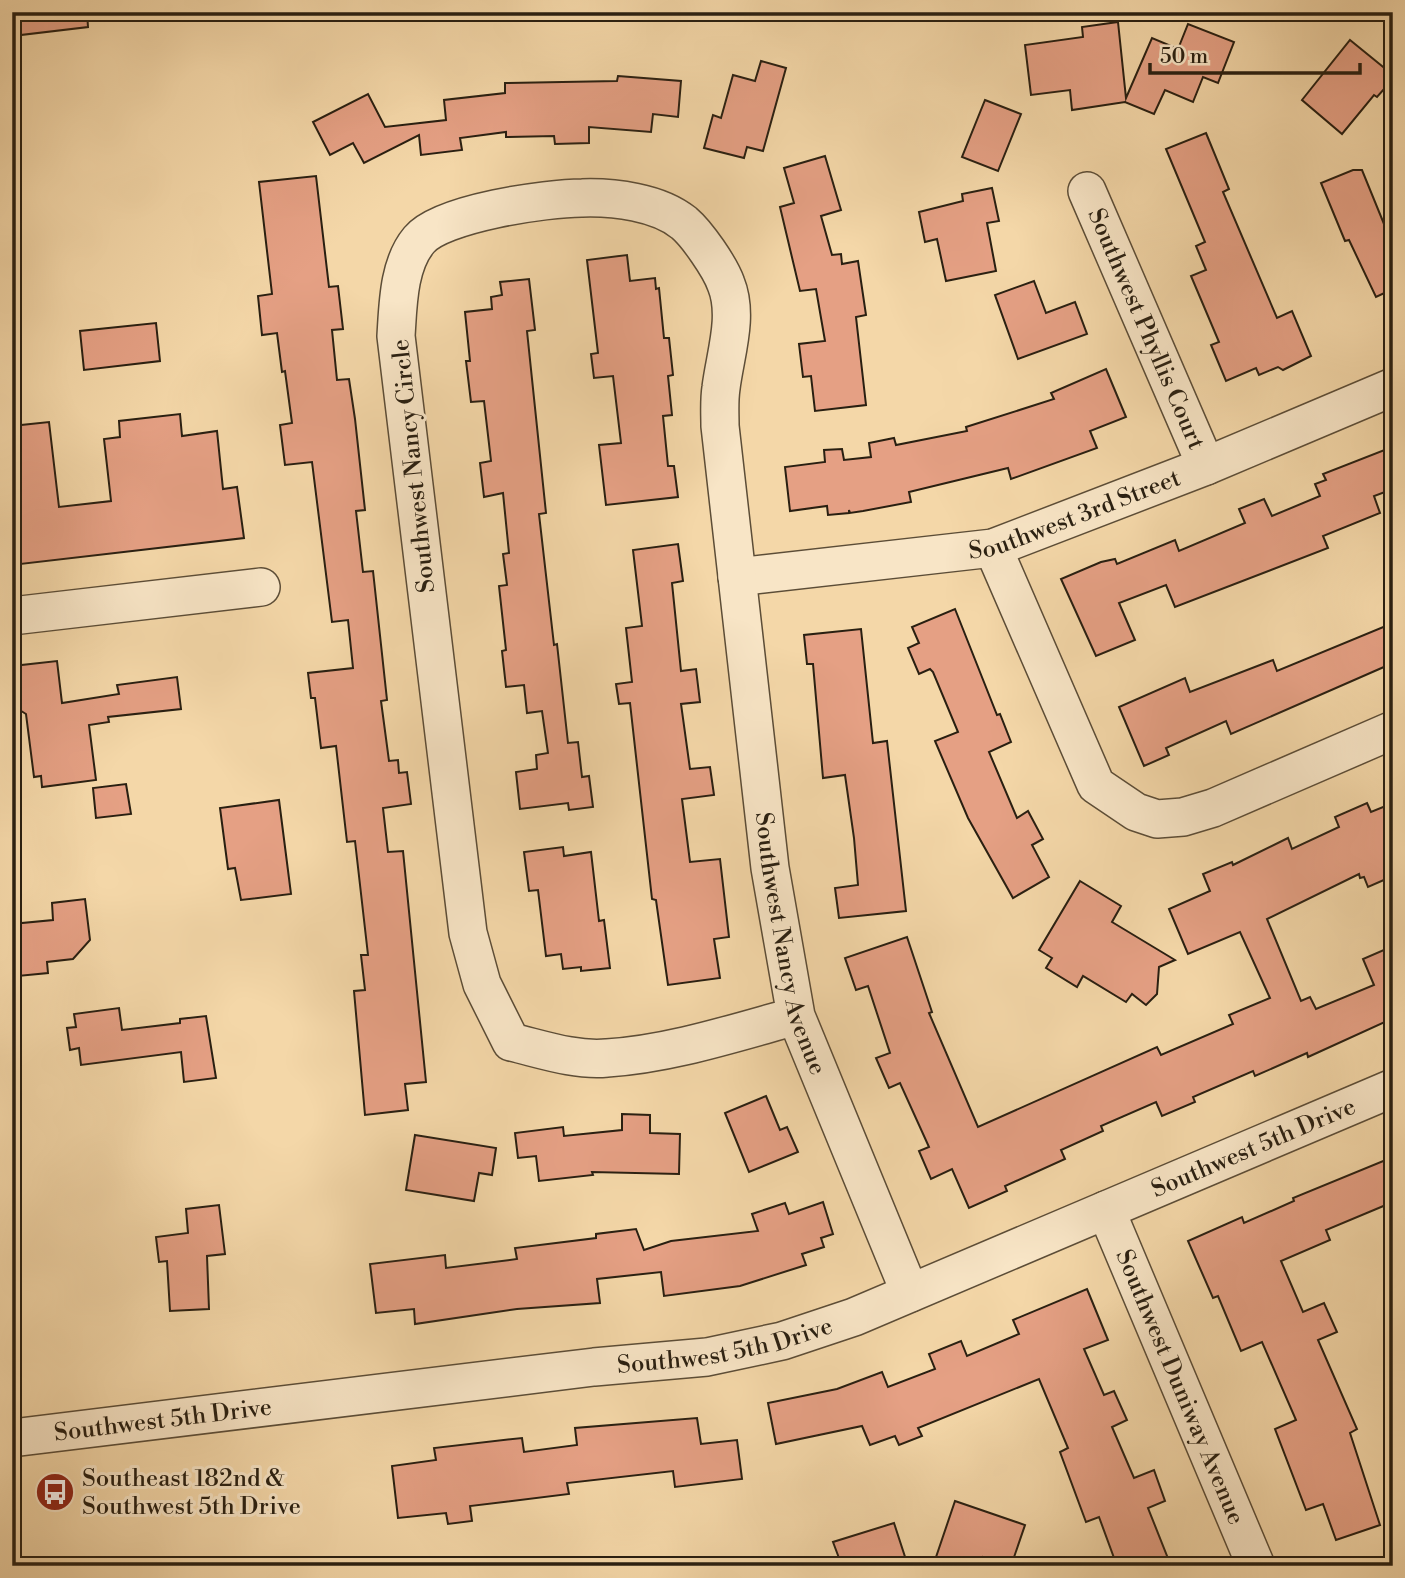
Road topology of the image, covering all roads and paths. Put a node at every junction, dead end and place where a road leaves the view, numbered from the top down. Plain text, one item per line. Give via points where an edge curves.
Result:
1 (1087, 191) dead end
2 (1393, 387) edge
3 (1206, 466) junction
4 (993, 548) junction
5 (737, 576) junction
6 (261, 587) dead end
7 (12, 616) edge
8 (1393, 730) edge
9 (796, 1016) junction
10 (1393, 1088) edge
11 (1107, 1210) junction
12 (909, 1293) junction
13 (12, 1438) edge
14 (1256, 1566) edge

1 - 3 street, Southwest Phyllis Court
2 - 3 street, Southwest 3rd Street
3 - 4 street, Southwest 3rd Street
4 - 5 street, Southwest 3rd Street
4 - 8 street via 1096,785 1136,812 1157,819 1213,808
5 - 9 street, Southwest Nancy Avenue via 770,868
5 - 9 street, Southwest Nancy Circle via 720,415 733,307 719,268 684,223 642,203 581,197 474,213 420,239 400,283 397,336 468,933 482,984 511,1042 605,1059 707,1041
6 - 7 street
9 - 12 street, Southwest Nancy Avenue
10 - 11 street, Southwest 5th Drive
11 - 12 street, Southwest 5th Drive
11 - 14 street, Southwest Duniway Avenue
12 - 13 street, Southwest 5th Drive via 782,1340 708,1357 581,1368

